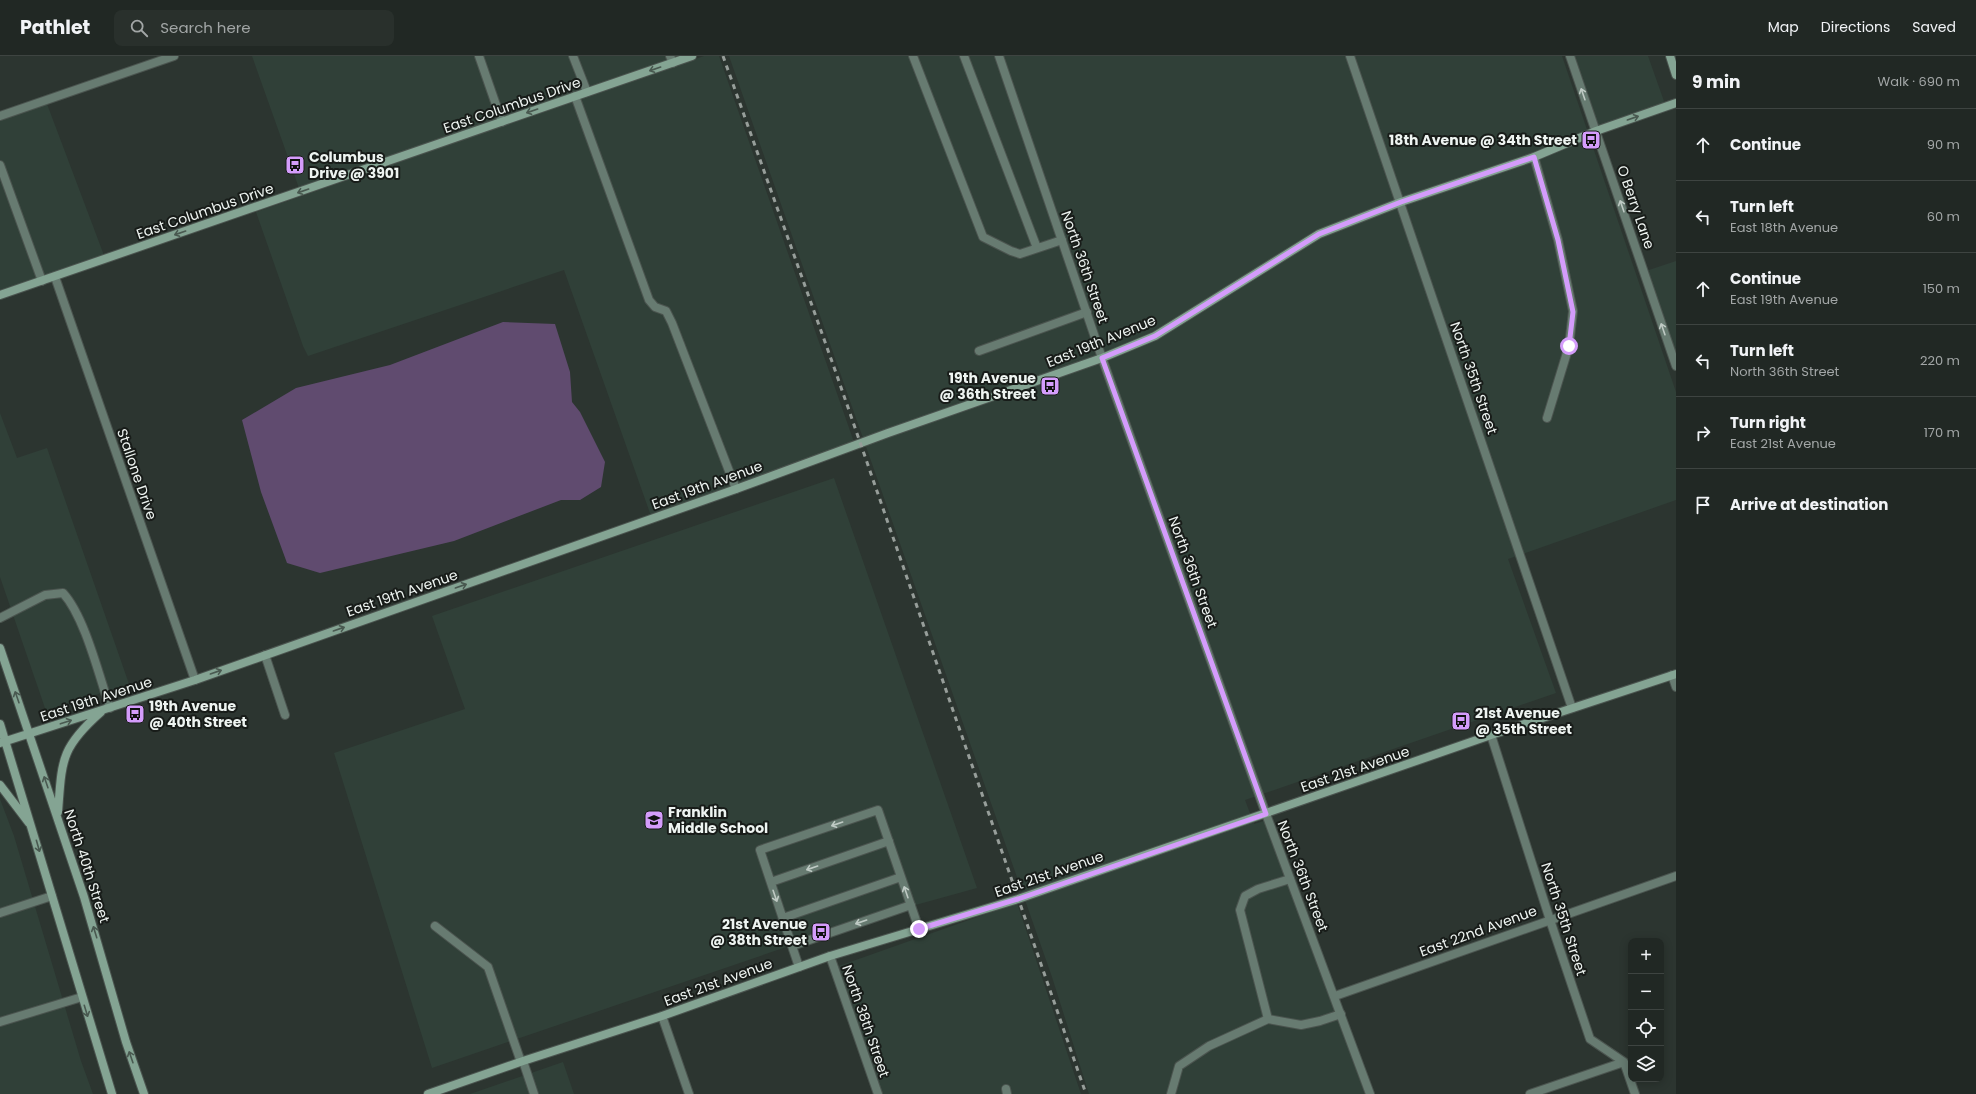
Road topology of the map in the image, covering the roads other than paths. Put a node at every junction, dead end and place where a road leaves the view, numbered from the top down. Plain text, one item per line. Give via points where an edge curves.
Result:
1 (174, 56) edge
2 (479, 56) edge
3 (573, 56) edge
4 (692, 56) edge
5 (913, 56) edge
6 (964, 56) edge
7 (999, 56) edge
8 (1350, 56) edge
9 (1570, 56) edge
10 (1670, 56) edge
11 (671, 59) edge
12 (1676, 75) edge
13 (587, 92) junction
14 (575, 96) junction
15 (1676, 103) edge
16 (0, 116) edge
17 (502, 122) junction
18 (1596, 131) junction
19 (1534, 157) junction
20 (0, 165) edge
21 (1401, 202) junction
22 (1062, 240) junction
23 (1037, 248) junction
24 (54, 277) junction
25 (42, 281) junction
26 (0, 295) edge
27 (1086, 312) junction
28 (980, 350) dead end
29 (1102, 358) junction
30 (1676, 366) edge
31 (1547, 418) dead end
32 (736, 489) junction
33 (0, 618) edge
34 (0, 648) edge
35 (266, 655) junction
36 (1674, 675) edge
37 (195, 680) junction
38 (1676, 686) edge
39 (1572, 708) junction
40 (107, 709) junction
41 (285, 715) dead end
42 (0, 724) edge
43 (29, 734) junction
44 (1491, 735) junction
45 (3, 742) edge
46 (0, 785) edge
47 (1266, 814) junction
48 (58, 817) junction
49 (32, 827) junction
50 (889, 841) junction
51 (1676, 876) edge
52 (901, 877) junction
53 (1290, 878) junction
54 (771, 882) junction
55 (52, 896) junction
56 (911, 906) junction
57 (0, 913) edge
58 (783, 918) junction
59 (1550, 920) junction
60 (435, 926) dead end
61 (919, 929) junction
62 (792, 946) junction
63 (830, 956) junction
64 (799, 967) junction
65 (1335, 996) junction
66 (82, 997) junction
67 (1341, 1014) junction
68 (662, 1016) junction
69 (1268, 1019) junction
70 (0, 1022) edge
71 (522, 1061) junction
72 (1624, 1062) junction
73 (112, 1094) edge
74 (144, 1094) edge
75 (428, 1094) edge
76 (534, 1094) edge
77 (690, 1094) edge
78 (878, 1094) edge
79 (1171, 1094) edge
80 (1370, 1094) edge
81 (1530, 1094) edge
82 (1636, 1094) edge

1 - 16 street
2 - 17 street
3 - 13 street
4 - 11 main road, East Columbus Drive
5 - 23 street via 983,237 1010,252 1020,254
6 - 23 street
7 - 22 street, North 36th Street
8 - 21 street, North 35th Street
18 -> 9 street, O Berry Lane
10 - 12 main road
11 -> 13 main road, East Columbus Drive
13 - 14 main road, East Columbus Drive
14 -> 17 main road, East Columbus Drive
14 - 32 street via 649,300 655,307 666,311 672,323
18 -> 15 main road, East 19th Avenue
17 -> 24 main road, East Columbus Drive
18 - 19 main road, East 19th Avenue
30 -> 18 street, O Berry Lane
19 - 21 main road, East 19th Avenue
19 - 31 street via 1558,240 1573,312 1569,346
20 - 25 street
21 - 29 main road, East 19th Avenue via 1319,234 1155,336
21 - 39 street, North 35th Street
22 - 23 street
22 - 27 street, North 36th Street
24 - 25 main road, East Columbus Drive
24 - 37 street, Stallone Drive
25 - 26 main road, East Columbus Drive
27 - 28 street
27 - 29 street, North 36th Street
29 - 32 main road, East 19th Avenue
29 - 47 street, North 36th Street
35 -> 32 main road, East 19th Avenue
33 - 40 street via 45,595 63,593 70,601 90,646
43 -> 34 main road, North 40th Street
37 -> 35 main road, East 19th Avenue
35 - 41 street
36 - 38 street
36 - 39 main road, East 21st Avenue
37 - 40 main road, East 19th Avenue
39 - 44 main road, East 21st Avenue
43 -> 40 main road, East 19th Avenue
40 - 48 main road via 84,728 64,757
42 - 45 main road
43 - 45 main road, East 19th Avenue
48 -> 43 main road, North 40th Street
44 - 47 main road, East 21st Avenue
44 - 59 street, North 35th Street
45 - 49 main road
46 - 49 main road
47 - 53 street, North 36th Street
47 - 61 main road, East 21st Avenue via 1018,899
74 -> 48 main road, North 40th Street
49 -> 55 main road
50 - 52 street
50 -> 54 street
50 -> 54 street via 878,810 760,850
51 - 59 street, East 22nd Avenue
56 -> 52 street
52 - 58 street
53 - 65 street, North 36th Street
53 - 69 street via 1245,896 1240,910
54 -> 58 street
55 - 57 street
55 - 66 main road
56 - 61 street
56 -> 62 street
58 - 62 street
59 - 65 street, East 22nd Avenue
59 - 72 street, North 35th Street via 1590,1039
60 - 71 street via 488,967
61 - 63 main road, East 21st Avenue
62 - 64 street
63 - 64 main road, East 21st Avenue
63 - 78 street, North 38th Street
64 - 68 main road, East 21st Avenue
65 - 67 street, North 36th Street
66 - 70 street
66 -> 73 main road
67 - 69 street via 1301,1025
67 - 80 street, North 36th Street
68 - 71 main road, East 21st Avenue
68 - 77 street
69 - 79 street via 1209,1046 1180,1066
71 - 75 main road, East 21st Avenue
71 - 76 street
72 - 81 street
72 - 82 street

